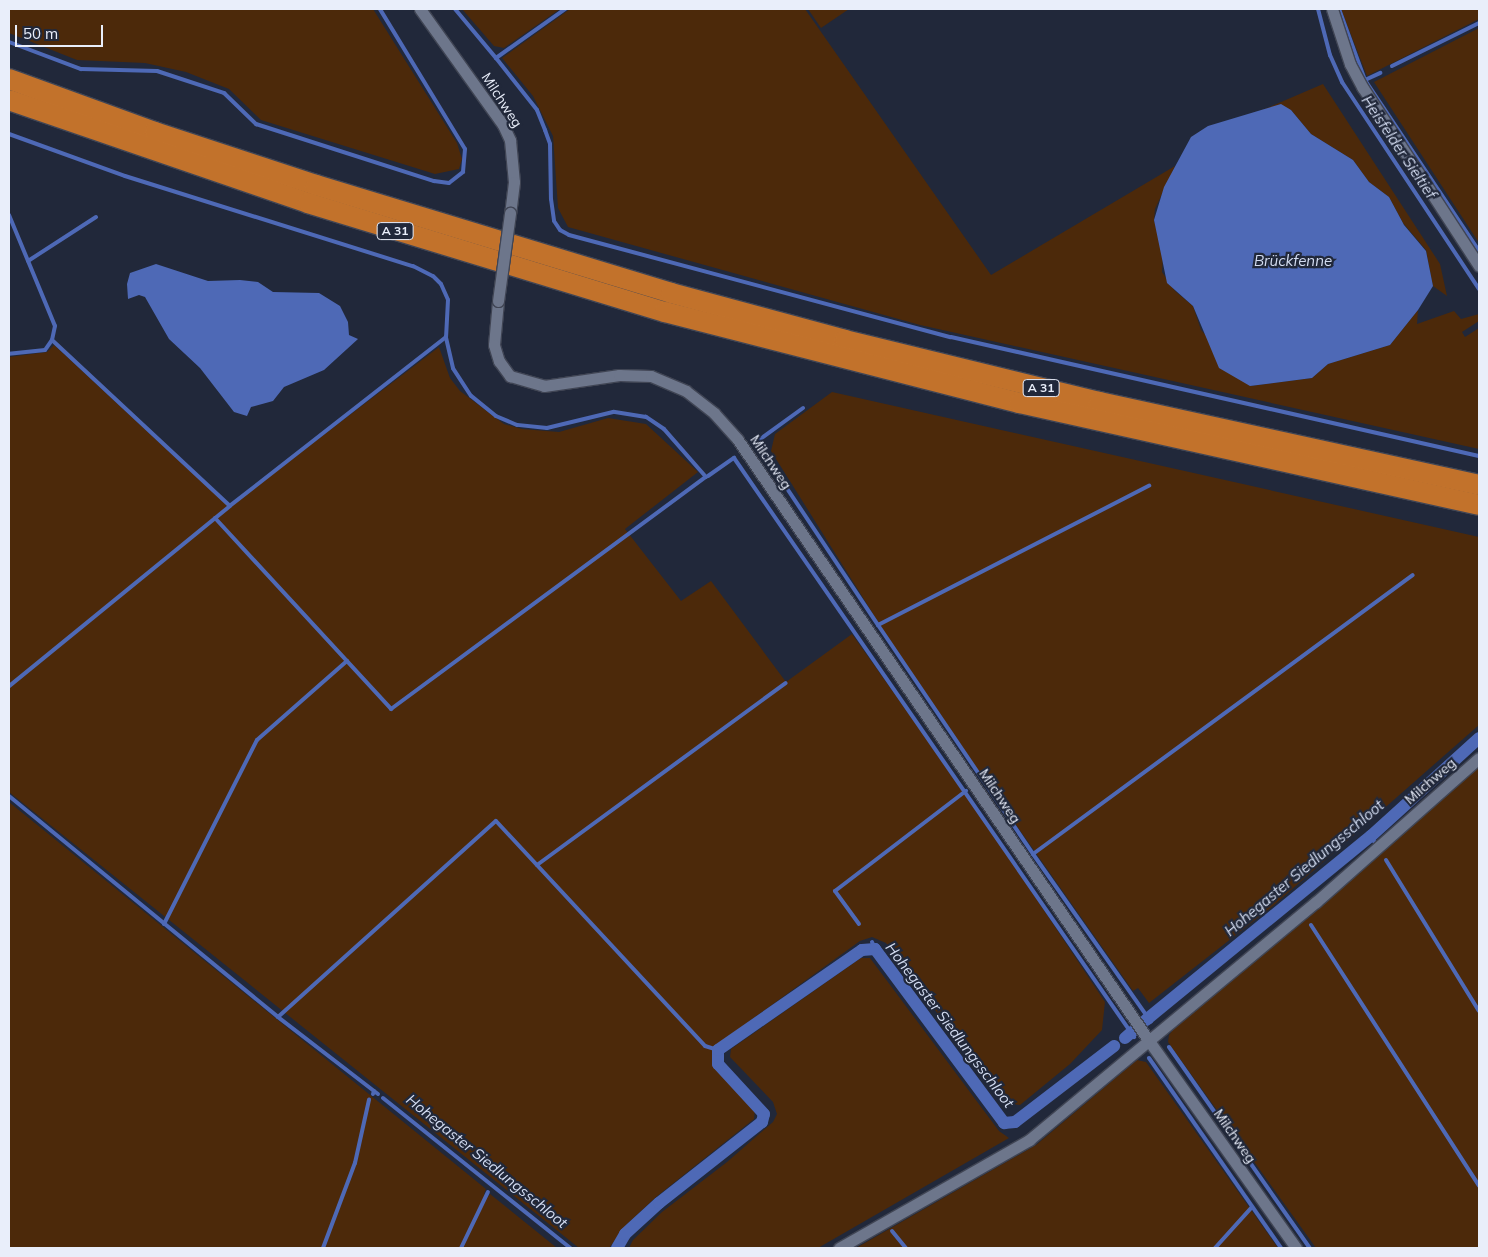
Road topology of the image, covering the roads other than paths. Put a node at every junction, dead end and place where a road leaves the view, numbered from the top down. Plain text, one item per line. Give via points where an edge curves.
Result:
1 (420, 9) edge
2 (1332, 9) edge
3 (9, 79) edge
4 (9, 100) edge
5 (1479, 266) edge
6 (1479, 485) edge
7 (1479, 505) edge
8 (1479, 758) edge
9 (1149, 1040) junction
10 (839, 1248) edge
11 (1296, 1248) edge

1 - 9 street, Milchweg, bridge via 503,125 510,140 514,182 494,345 499,361 510,376 544,386 619,374 651,376 686,391 714,413 738,440
2 - 5 street via 1350,64
3 - 6 highway, A 31 via 316,185 671,293 845,340 1098,402
4 - 7 highway, A 31 via 308,203 473,256 674,314 1019,404
8 - 9 street, Milchweg via 1316,902
9 - 10 street via 1028,1140
9 - 11 street, Milchweg

